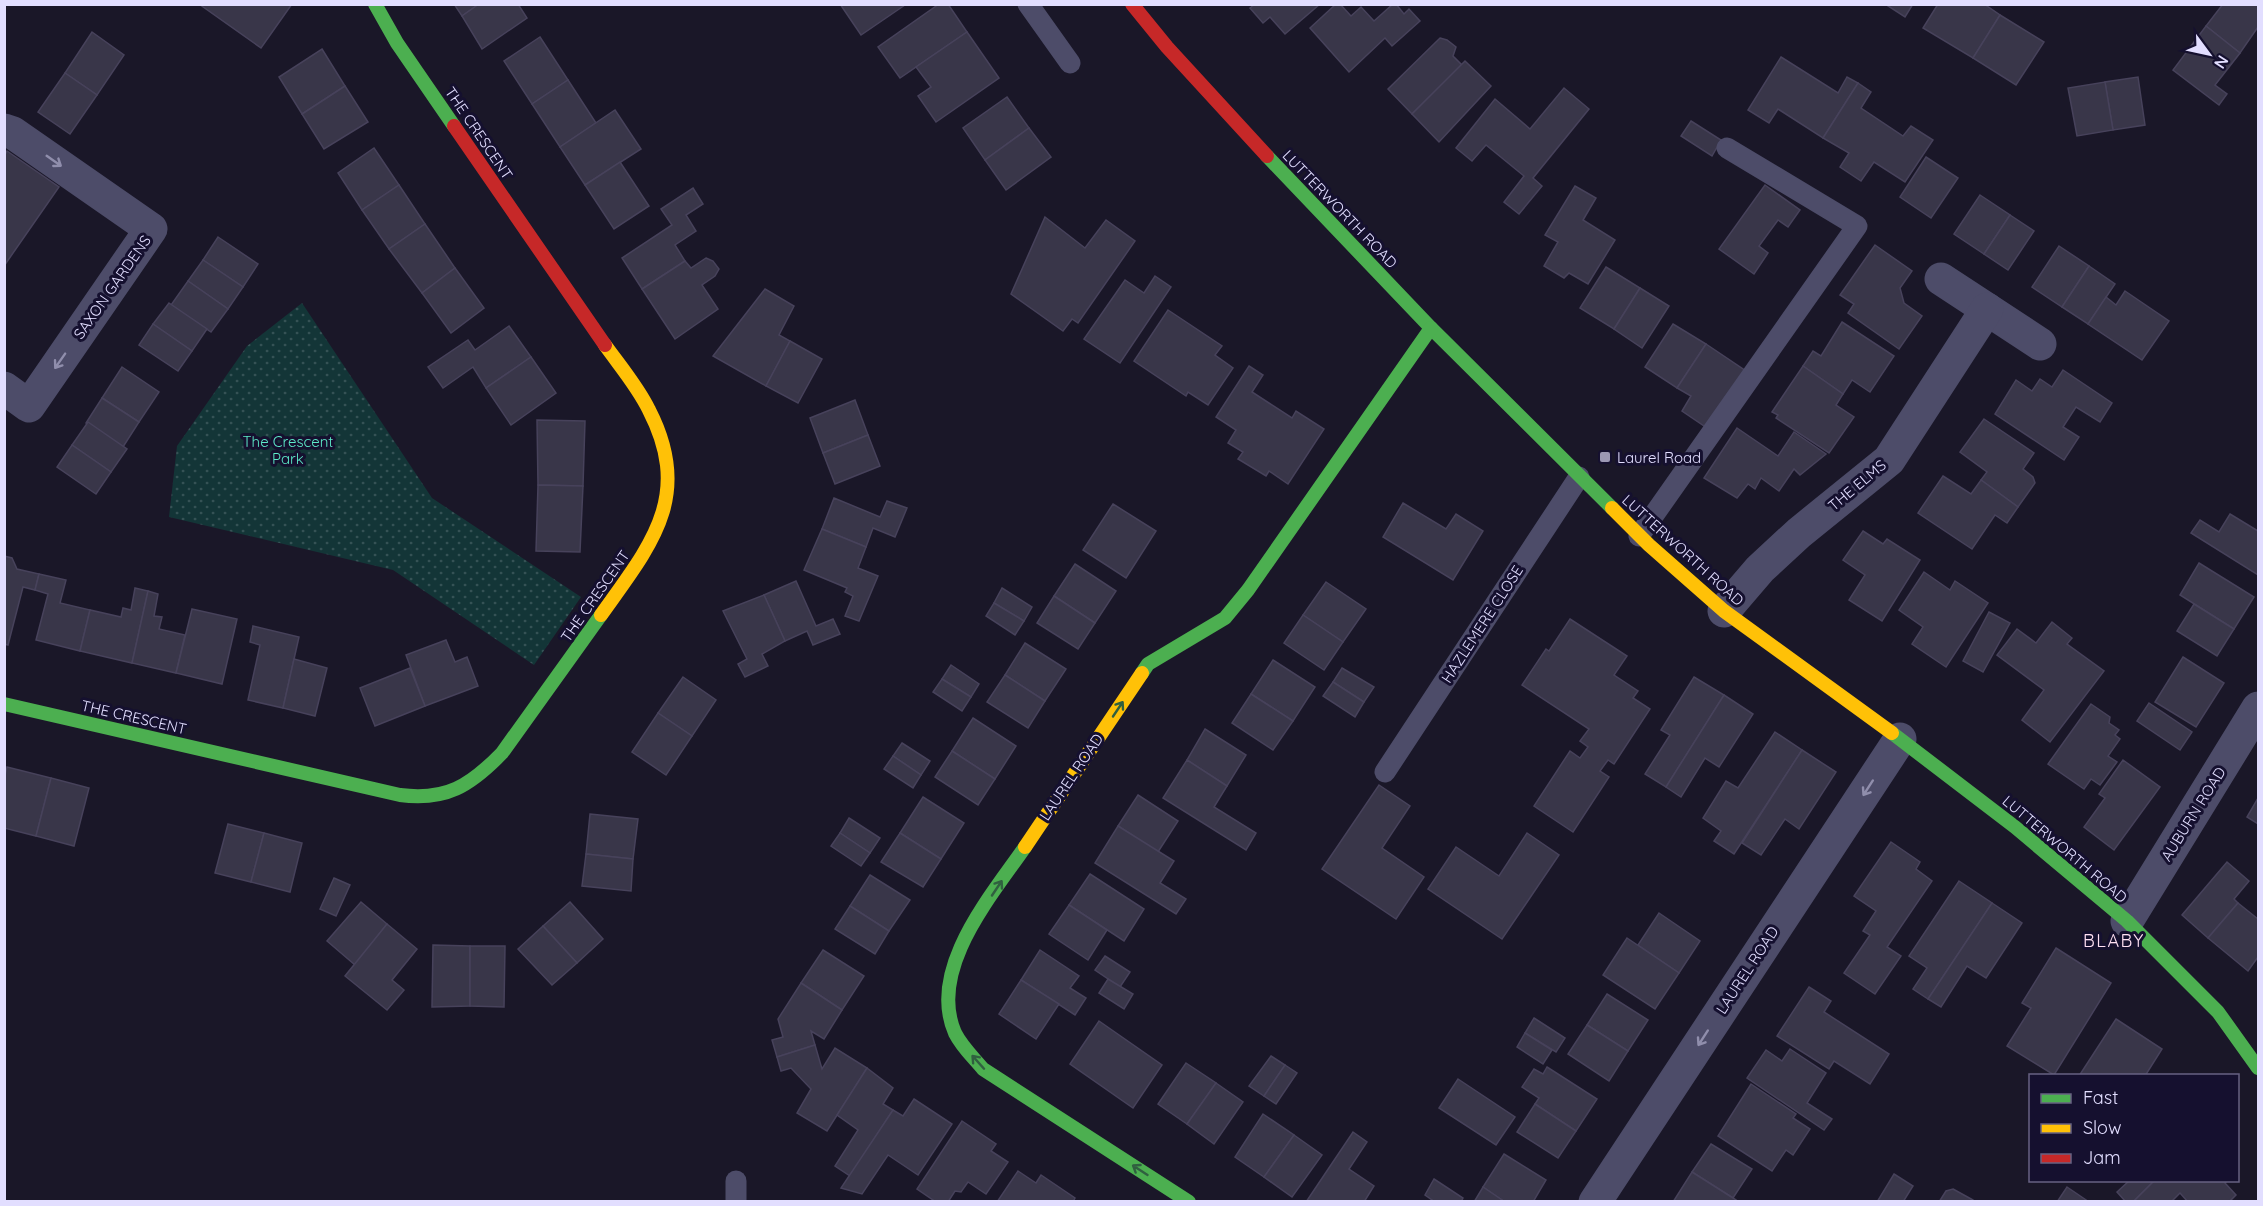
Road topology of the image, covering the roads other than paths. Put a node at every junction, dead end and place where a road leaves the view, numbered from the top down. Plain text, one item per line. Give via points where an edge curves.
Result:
1 (375, 4) edge
2 (1028, 4) edge
3 (1132, 4) edge
4 (1070, 63) dead end
5 (4, 129) edge
6 (1727, 148) dead end
7 (1941, 279) dead end
8 (1987, 309) junction
9 (1431, 328) junction
10 (2040, 345) dead end
11 (4, 388) edge
12 (1579, 477) junction
13 (1639, 536) junction
14 (1724, 611) junction
15 (4, 704) edge
16 (2259, 708) edge
17 (1900, 739) junction
18 (1385, 772) dead end
19 (2127, 921) junction
20 (2259, 1068) edge
21 (1189, 1202) edge
22 (1595, 1202) edge

1 - 15 street, THE CRESCENT via 397,43 649,409 664,443 671,477 664,513 648,549 510,744 486,770 457,790 428,797 400,795
2 - 4 lane
3 - 9 street, LUTTERWORTH ROAD via 1271,160
5 -> 11 street, SAXON GARDENS via 151,229 28,406
6 - 13 lane via 1857,226
7 - 8 street
8 - 10 street
8 - 14 street, THE ELMS via 1889,460 1799,533 1760,569
9 - 12 street, LUTTERWORTH ROAD
21 -> 9 street, LAUREL ROAD via 983,1069 961,1043 952,1022 953,964 965,935 1148,664 1225,618
12 - 13 street, LUTTERWORTH ROAD
12 - 18 lane, HAZLEMERE CLOSE
13 - 14 street, LUTTERWORTH ROAD
14 - 17 street, LUTTERWORTH ROAD
16 - 19 street, AUBURN ROAD
17 - 19 street, LUTTERWORTH ROAD via 2015,827
17 -> 22 street, LAUREL ROAD
19 - 20 street, LUTTERWORTH ROAD via 2218,1012

